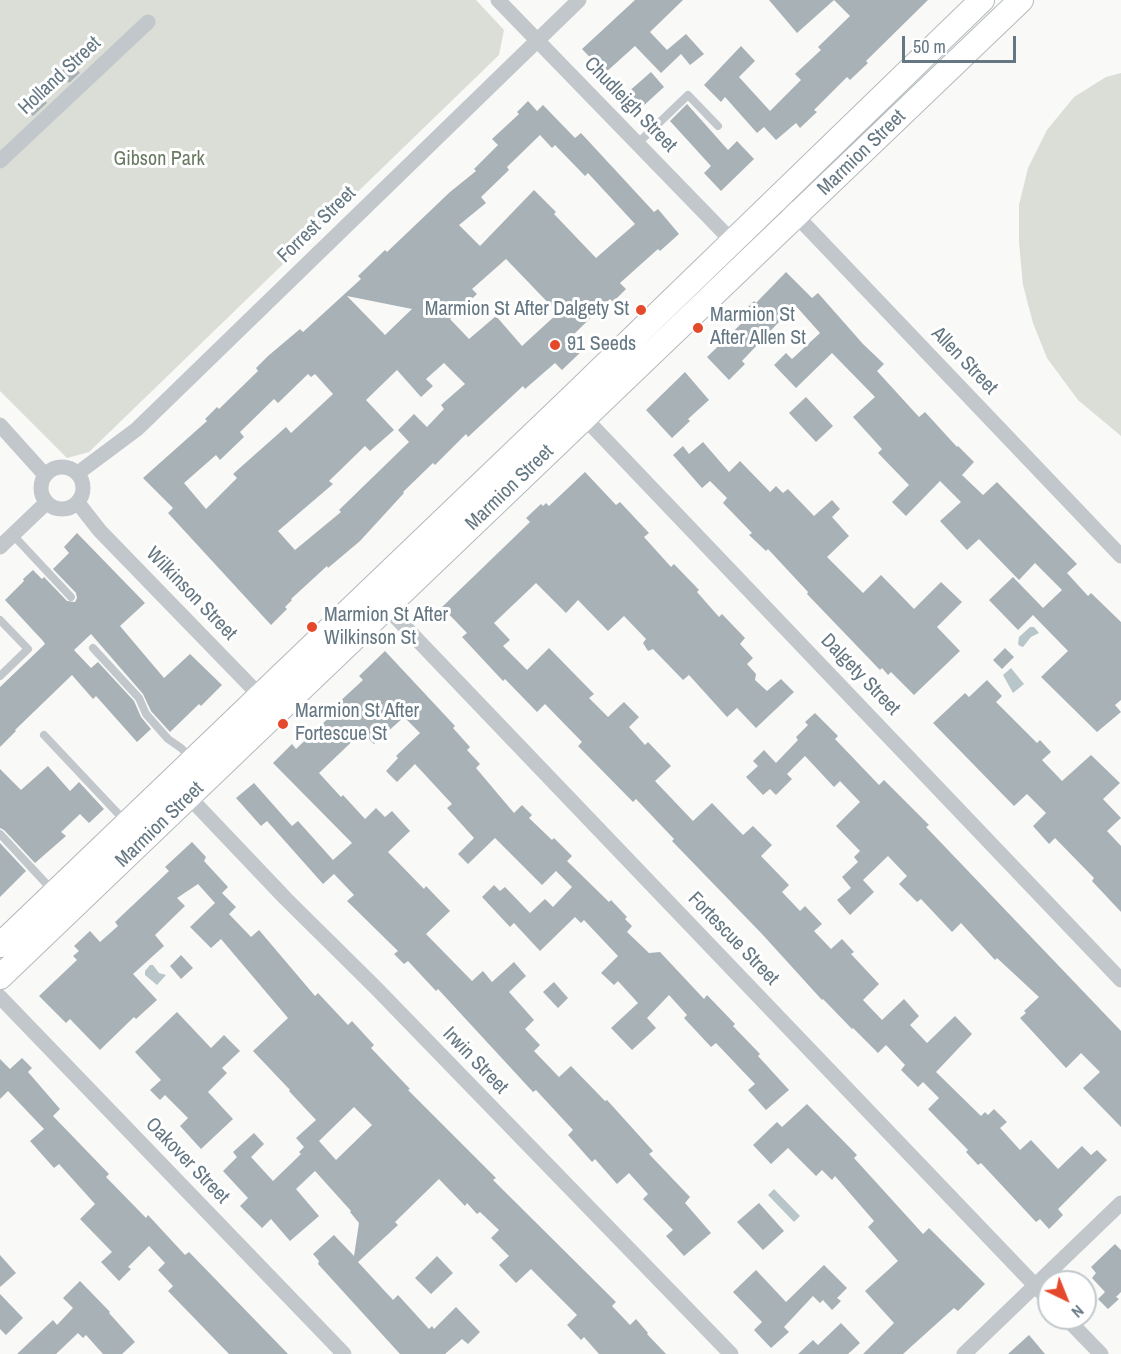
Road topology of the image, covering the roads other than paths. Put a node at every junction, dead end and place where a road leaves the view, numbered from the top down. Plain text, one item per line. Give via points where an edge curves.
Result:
1 (498, 0) edge
2 (579, 0) edge
3 (982, 0) edge
4 (1021, 0) edge
5 (148, 22) dead end
6 (537, 40) junction
7 (718, 126) dead end
8 (638, 143) junction
9 (0, 160) edge
10 (777, 196) junction
11 (796, 216) junction
12 (732, 241) junction
13 (576, 409) junction
14 (0, 425) edge
15 (78, 473) junction
16 (45, 475) junction
17 (46, 503) junction
18 (78, 503) junction
19 (13, 535) junction
20 (0, 548) edge
21 (1121, 556) edge
22 (71, 597) dead end
23 (386, 608) junction
24 (0, 620) edge
25 (93, 648) dead end
26 (0, 676) edge
27 (268, 704) junction
28 (44, 735) dead end
29 (194, 760) junction
30 (189, 797) junction
31 (128, 824) junction
32 (0, 834) edge
33 (55, 893) junction
34 (0, 945) edge
35 (0, 977) edge
36 (1121, 980) edge
37 (0, 997) edge
38 (1121, 1203) edge
39 (1035, 1285) junction
40 (1078, 1330) edge
41 (344, 1354) edge
42 (731, 1354) edge
43 (964, 1354) edge
44 (1101, 1354) edge

1 - 6 street, Chudleigh Street
2 - 6 street, Forrest Street
3 - 10 main road, Marmion Street
4 - 11 main road, Marmion Street
5 - 9 street, Holland Street
6 - 8 street, Chudleigh Street
6 - 15 street, Forrest Street via 137,429
7 - 8 lane via 688,95
8 - 12 street, Chudleigh Street
10 - 11 street, Allen Street
10 - 12 main road, Marmion Street
11 - 13 main road, Marmion Street
11 - 21 street, Allen Street
12 - 13 main road, Marmion Street
13 - 23 main road, Marmion Street
13 - 27 main road, Marmion Street
13 - 36 street, Dalgety Street
14 - 16 street
15 - 16 street via 60,467
15 - 18 street via 84,491
16 - 17 street via 41,489
17 - 18 street via 66,509
17 - 19 street
18 - 27 street, Wilkinson Street via 100,531
19 - 20 street
19 - 22 lane
23 - 27 main road, Marmion Street
23 - 39 street, Fortescue Street
24 - 26 lane via 28,649
25 - 29 lane via 139,698 146,714 168,739
27 - 29 main road, Marmion Street
27 - 30 main road, Marmion Street
28 - 31 lane
29 - 31 main road, Marmion Street
30 - 35 main road, Marmion Street
30 - 42 street, Irwin Street
31 - 33 main road, Marmion Street
32 - 33 lane
33 - 34 main road, Marmion Street
37 - 41 street, Oakover Street
38 - 39 street
39 - 43 street
40 - 44 street

